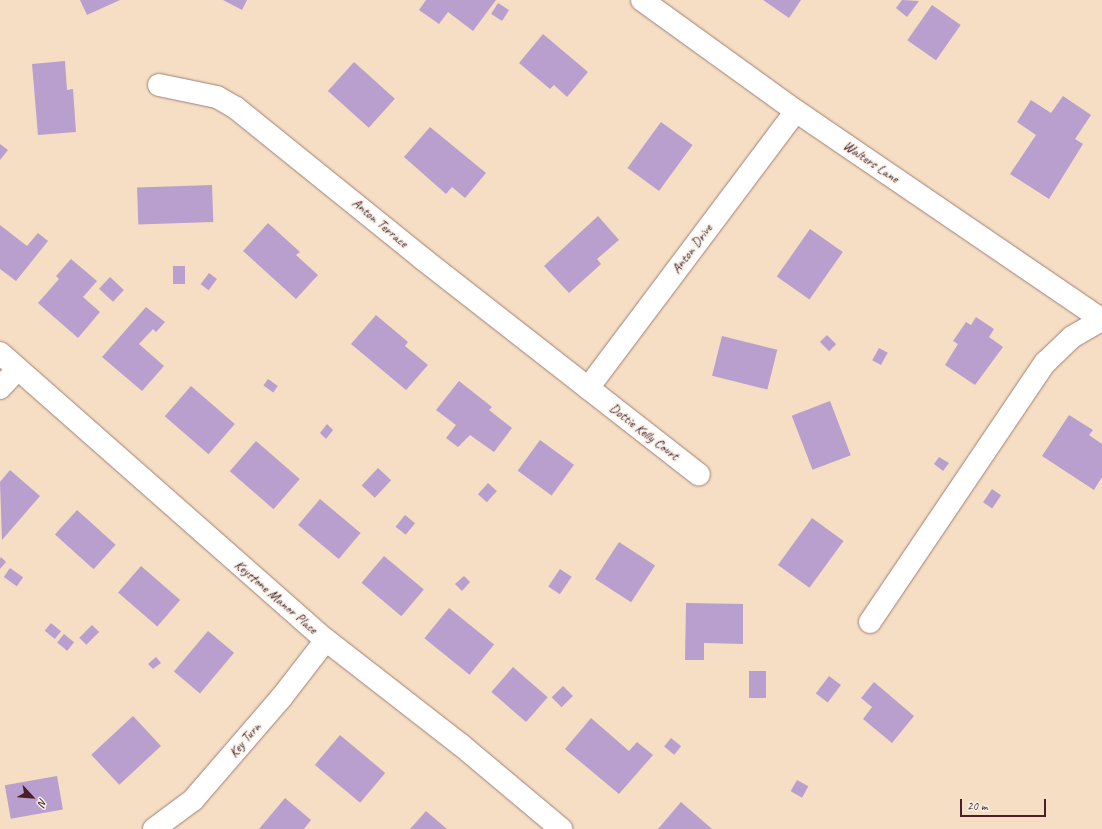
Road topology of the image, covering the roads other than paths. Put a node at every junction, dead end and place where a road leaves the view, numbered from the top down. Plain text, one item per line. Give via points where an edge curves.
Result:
1 (642, 0) edge
2 (159, 85) dead end
3 (796, 110) junction
4 (1102, 320) edge
5 (0, 353) edge
6 (17, 370) junction
7 (0, 388) edge
8 (588, 388) junction
9 (699, 475) dead end
10 (870, 622) dead end
11 (326, 640) junction
12 (154, 829) edge
13 (561, 829) edge

1 - 3 street, Walters Lane
2 - 8 street, Anton Terrace via 217,97 236,108
3 - 4 street, Walters Lane
3 - 8 street, Anton Drive
4 - 10 street via 1072,337 1045,363
5 - 6 street, Keystone Manor Place
6 - 7 street
6 - 11 street, Keystone Manor Place
8 - 9 street, Dottie Kelly Court
11 - 12 street, Key Turn via 281,698 193,800
11 - 13 street, Keystone Manor Place via 460,745

